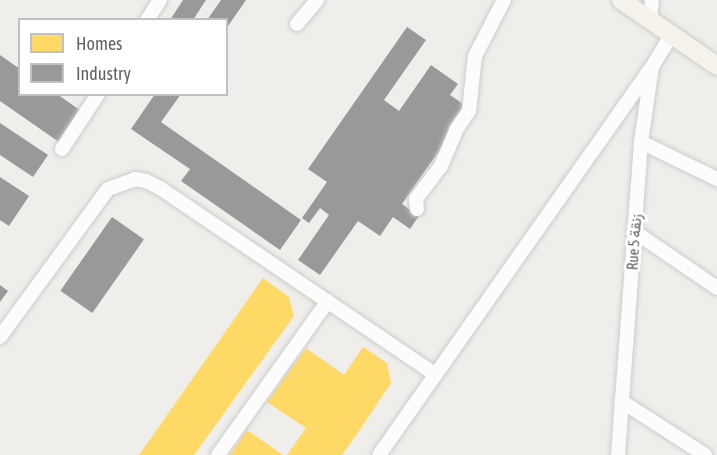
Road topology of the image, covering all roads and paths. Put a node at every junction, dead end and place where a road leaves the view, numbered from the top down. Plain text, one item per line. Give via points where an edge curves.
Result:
1 (160, 0) edge
2 (317, 0) edge
3 (504, 0) edge
4 (621, 0) edge
5 (652, 0) edge
6 (148, 18) edge
7 (650, 21) junction
8 (297, 24) dead end
9 (671, 35) junction
10 (717, 66) edge
11 (652, 68) junction
12 (97, 96) edge
13 (641, 142) junction
14 (62, 149) dead end
15 (717, 179) edge
16 (417, 209) dead end
17 (635, 232) junction
18 (715, 281) edge
19 (328, 301) junction
20 (0, 337) edge
21 (436, 375) junction
22 (621, 401) junction
23 (218, 455) edge
24 (379, 455) edge
25 (618, 455) edge
26 (705, 455) edge

1 - 6 street
2 - 8 street
3 - 16 street via 476,56 469,111 441,166 416,199
4 - 7 main road
5 - 7 street
7 - 9 main road
9 - 10 main road
9 - 11 street, Rue 5 زنقة
11 - 13 street, Rue 5 زنقة
11 - 21 street
12 - 14 street
13 - 15 street
13 - 17 street, Rue 5 زنقة
17 - 18 street
17 - 22 street, Rue 5 زنقة
19 - 20 street via 160,188 135,179 108,189
19 - 21 street
19 - 23 street
21 - 24 street
22 - 25 street, Rue 5 زنقة
22 - 26 street

